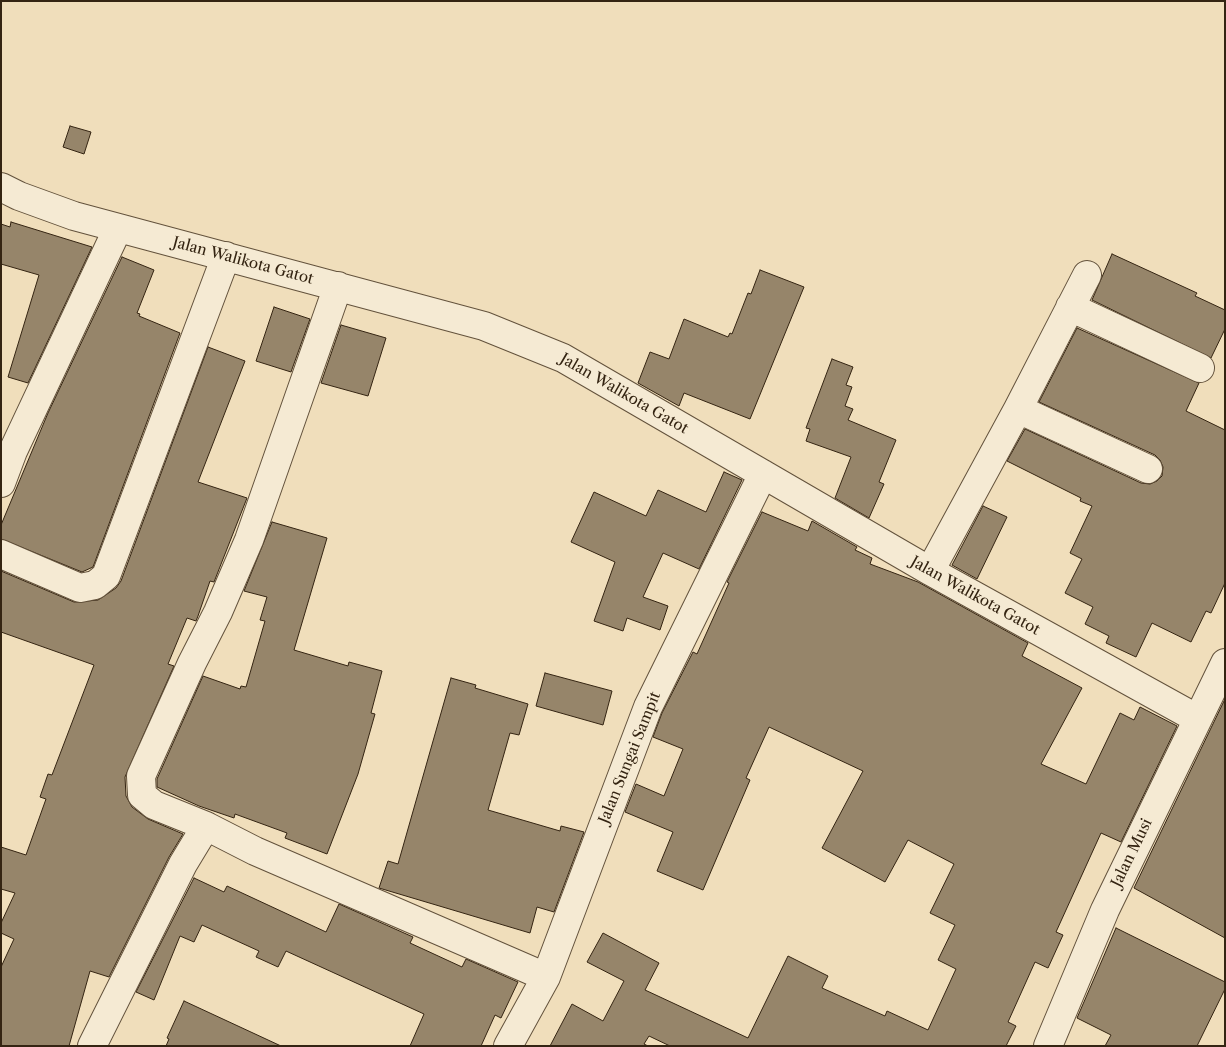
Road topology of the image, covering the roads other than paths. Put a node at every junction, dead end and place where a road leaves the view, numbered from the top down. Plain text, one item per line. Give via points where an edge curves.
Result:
1 (1, 187) edge
2 (118, 228) junction
3 (226, 256) junction
4 (1087, 275) dead end
5 (338, 286) junction
6 (1070, 307) junction
7 (1200, 368) dead end
8 (1018, 409) junction
9 (1148, 469) dead end
10 (764, 474) junction
11 (1, 483) edge
12 (1, 554) edge
13 (930, 571) junction
14 (1222, 676) edge
15 (1196, 718) junction
16 (206, 826) junction
17 (546, 977) junction
18 (92, 1046) edge
19 (508, 1046) edge
20 (1048, 1046) edge

1 - 2 street, Jalan Walikota Gatot via 74,216
2 - 3 street, Jalan Walikota Gatot
2 - 11 street
3 - 5 street, Jalan Walikota Gatot
3 - 12 street via 106,576 95,585 80,588
4 - 6 street
5 - 10 street, Jalan Walikota Gatot via 484,326 563,358
5 - 16 street via 249,540 141,776 142,795 154,805
6 - 7 street
6 - 8 street
8 - 9 street
8 - 13 street
10 - 13 street, Jalan Walikota Gatot
10 - 17 street, Jalan Sungai Sampit via 648,707
13 - 15 street, Jalan Walikota Gatot
14 - 15 street, Jalan Musi
15 - 20 street, Jalan Musi via 1105,910
16 - 17 street via 255,851
16 - 18 street via 183,864
17 - 19 street, Jalan Sungai Sampit

